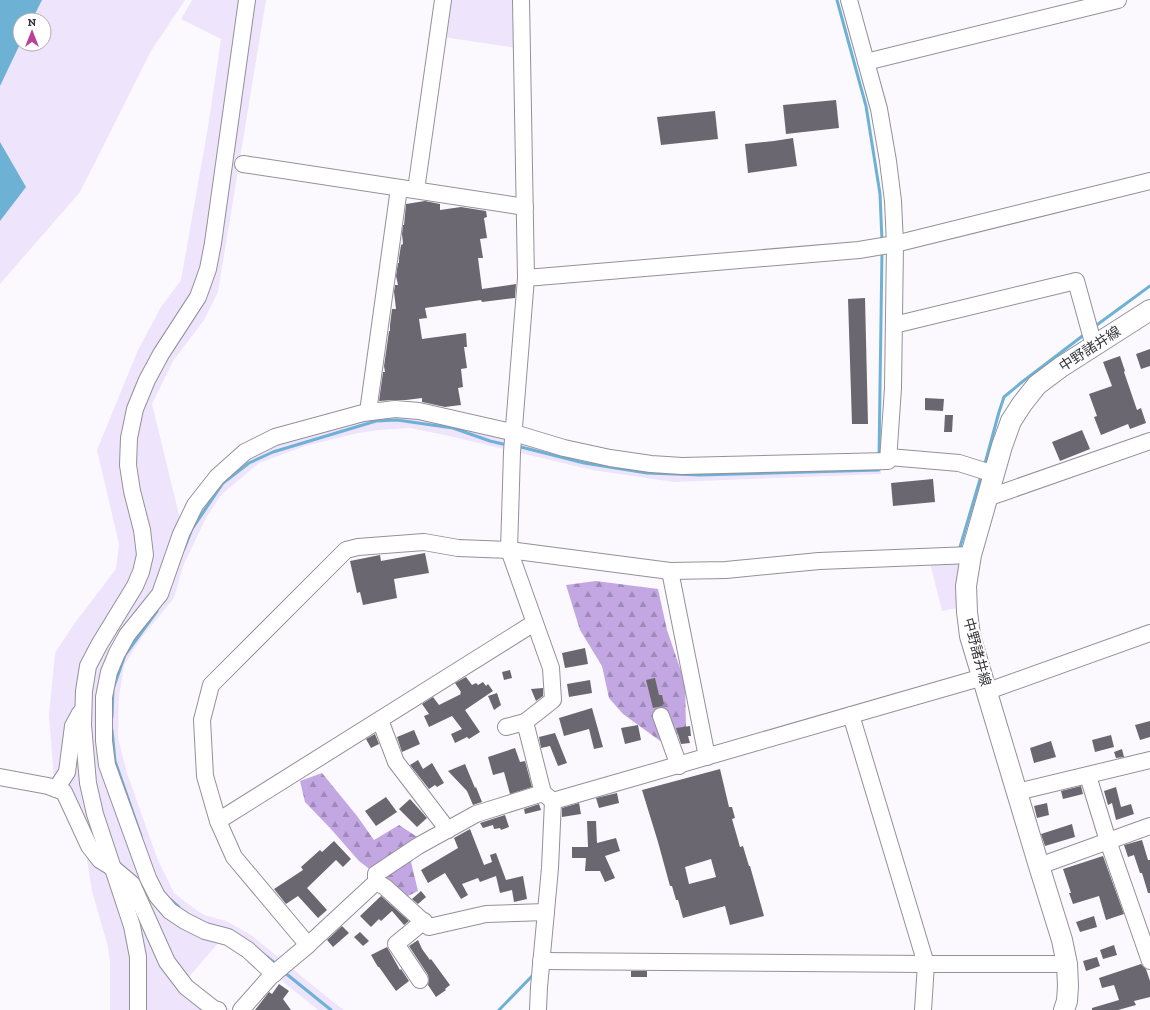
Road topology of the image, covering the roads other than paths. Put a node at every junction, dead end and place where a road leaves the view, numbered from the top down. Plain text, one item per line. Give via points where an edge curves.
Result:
1 (247, 0) edge
2 (442, 0) edge
3 (521, 0) edge
4 (849, 0) edge
5 (1118, 0) edge
6 (866, 62) junction
7 (243, 164) dead end
8 (1150, 181) edge
9 (399, 188) junction
10 (416, 190) junction
11 (525, 207) junction
12 (894, 244) junction
13 (526, 278) junction
14 (1150, 311) edge
15 (894, 325) junction
16 (1094, 346) junction
17 (368, 412) junction
18 (514, 433) junction
19 (1150, 441) edge
20 (889, 457) junction
21 (994, 474) junction
22 (987, 498) junction
23 (509, 550) junction
24 (971, 554) junction
25 (670, 571) junction
26 (534, 623) junction
27 (1150, 633) edge
28 (985, 684) junction
29 (83, 707) junction
30 (851, 715) junction
31 (661, 716) dead end
32 (380, 720) junction
33 (525, 722) junction
34 (506, 727) dead end
35 (708, 758) junction
36 (1150, 760) edge
37 (679, 766) junction
38 (1088, 776) junction
39 (0, 777) edge
40 (56, 789) junction
41 (1017, 792) junction
42 (548, 797) junction
43 (218, 821) junction
44 (1150, 826) edge
45 (448, 830) junction
46 (1108, 840) junction
47 (1039, 866) junction
48 (113, 868) junction
49 (376, 882) junction
50 (546, 912) junction
51 (424, 921) junction
52 (308, 945) junction
53 (541, 961) junction
54 (1150, 962) edge
55 (926, 964) junction
56 (1067, 964) junction
57 (274, 974) junction
58 (420, 980) dead end
59 (138, 1010) edge
60 (218, 1010) edge
61 (241, 1010) edge
62 (538, 1010) edge
63 (923, 1010) edge
64 (1064, 1010) edge

1 - 29 street via 208,269 198,297 147,380 135,409 129,438 128,465 144,546 141,572 88,666
2 - 10 street
3 - 11 street
4 - 6 street
5 - 6 street
6 - 12 street via 879,109 888,161
7 - 9 street
8 - 12 street
9 - 10 street
9 - 17 street
10 - 11 street
11 - 13 street
12 - 13 street via 859,250
12 - 15 street
13 - 18 street
14 - 16 main road, 中野諸井線
15 - 16 street via 1076,281
15 - 20 street
16 - 21 main road, 中野諸井線 via 1037,385 1022,404 1011,422
17 - 18 street via 418,410
17 - 57 street via 275,437 244,452 217,477 195,505 186,523 160,594 127,635 117,653 109,672 104,697 107,765 157,896 170,911 185,921 205,931 228,937 248,950
18 - 20 street via 566,449 664,465 888,461
18 - 23 street
19 - 22 street
20 - 21 street via 959,463
21 - 22 main road, 中野諸井線
22 - 24 main road, 中野諸井線
23 - 25 street
23 - 26 street
23 - 43 street via 460,548 424,542 346,550 211,685 202,720 205,776
24 - 25 street via 819,561 726,570
24 - 28 main road, 中野諸井線 via 966,586 967,612 970,636
25 - 35 street
26 - 32 street
26 - 33 street via 551,668 553,700
27 - 28 street
28 - 30 street
28 - 41 main road, 中野諸井線
29 - 40 street via 73,726 67,772
29 - 48 street via 88,783 95,814
30 - 35 street
30 - 55 street
31 - 37 street
32 - 43 street
32 - 45 street via 396,762
33 - 34 street
33 - 42 street
35 - 37 street
36 - 38 street
37 - 42 street
38 - 41 street
38 - 46 street
39 - 40 street
40 - 48 street via 64,792 89,846 100,860
41 - 47 main road, 中野諸井線
42 - 45 street via 476,814
42 - 50 street via 550,868
43 - 52 street via 234,857
44 - 46 street
45 - 49 street via 376,874
46 - 47 street
46 - 54 street
47 - 56 main road, 中野諸井線
48 - 59 street via 132,926 138,957
48 - 60 street via 132,884 167,962 186,987
49 - 51 street
49 - 52 street
50 - 51 street via 486,914 430,926
50 - 53 street
51 - 58 street via 396,944
52 - 57 street
53 - 55 street
53 - 62 street
55 - 56 street
55 - 63 street
56 - 64 main road, 中野諸井線 via 1068,986
57 - 61 street

